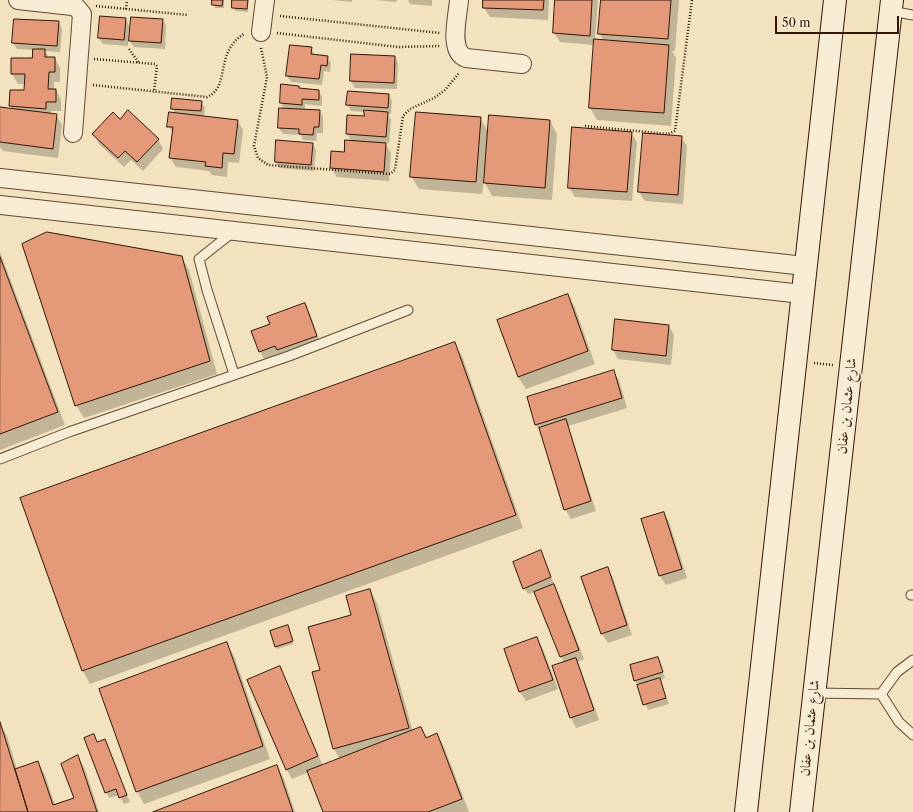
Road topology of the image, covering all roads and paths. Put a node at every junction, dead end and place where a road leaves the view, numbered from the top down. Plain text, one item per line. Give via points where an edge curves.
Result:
1 (18, 0) edge
2 (127, 0) edge
3 (460, 0) edge
4 (692, 0) edge
5 (835, 0) edge
6 (892, 6) edge
7 (264, 7) edge
8 (126, 9) junction
9 (80, 10) junction
10 (913, 15) edge
11 (188, 16) dead end
12 (261, 32) junction
13 (459, 46) junction
14 (129, 49) dead end
15 (79, 58) junction
16 (139, 63) junction
17 (522, 64) dead end
18 (77, 83) junction
19 (154, 92) junction
20 (585, 126) dead end
21 (73, 133) dead end
22 (0, 178) edge
23 (0, 205) edge
24 (235, 231) junction
25 (538, 237) junction
26 (603, 244) junction
27 (534, 264) junction
28 (806, 266) junction
29 (601, 272) junction
30 (802, 294) junction
31 (408, 310) dead end
32 (795, 361) junction
33 (851, 366) junction
34 (234, 374) junction
35 (0, 459) edge
36 (913, 660) edge
37 (814, 693) junction
38 (882, 694) junction
39 (913, 735) edge
40 (746, 812) edge
41 (801, 812) edge

1 - 9 street via 72,6
2 - 8 path
3 - 13 street
4 - 20 path via 675,131 668,134
5 - 28 main road
6 - 10 lane
6 - 33 main road, شارع عثمان بن عفان
7 - 12 street
7 - 13 path
8 - 9 path via 100,6
8 - 11 path
9 - 15 street via 82,18
12 - 13 path via 409,47
12 - 13 path via 261,48 267,77 254,146 258,158 268,165 387,174 394,173 403,116 410,109 445,90 461,70
12 - 19 path via 243,35 229,47 219,85 212,94 201,97
13 - 17 street
14 - 16 path
15 - 16 path
15 - 18 street
16 - 19 path via 156,66
18 - 19 path
18 - 21 street
22 - 25 street
23 - 24 street
24 - 27 street
24 - 34 lane via 199,259
25 - 26 street
25 - 27 street
26 - 28 street
26 - 29 street
27 - 29 street
28 - 30 main road
29 - 30 street
30 - 32 main road
31 - 34 lane
32 - 33 path
32 - 40 main road
33 - 37 main road, شارع عثمان بن عفان
34 - 35 lane
36 - 38 lane via 897,672
37 - 38 lane
37 - 41 main road, شارع عثمان بن عفان
38 - 39 lane via 899,722

